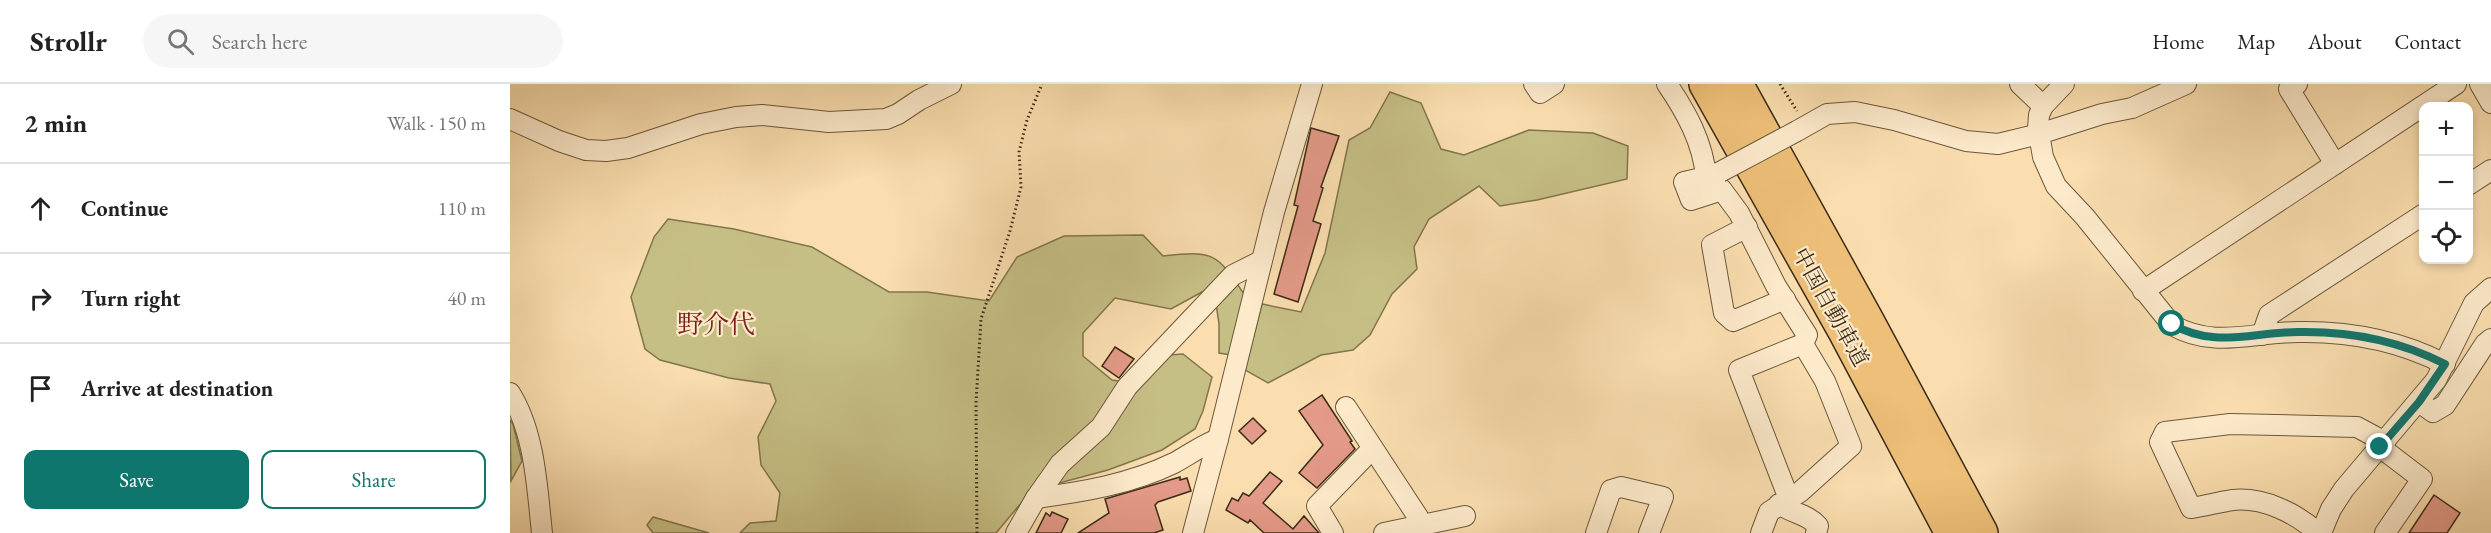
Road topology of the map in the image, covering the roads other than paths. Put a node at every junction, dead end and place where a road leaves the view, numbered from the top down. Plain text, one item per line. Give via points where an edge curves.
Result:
1 (951, 84) edge
2 (1311, 84) edge
3 (1534, 84) edge
4 (1554, 84) edge
5 (1667, 84) edge
6 (1706, 84) edge
7 (1736, 84) edge
8 (2020, 84) edge
9 (2064, 84) edge
10 (2186, 84) edge
11 (2297, 84) edge
12 (2456, 84) edge
13 (2481, 84) edge
14 (2491, 103) edge
15 (2043, 106) junction
16 (510, 119) edge
17 (2039, 134) junction
18 (2335, 164) junction
19 (2491, 170) edge
20 (1713, 175) junction
21 (2473, 182) edge
22 (2419, 217) edge
23 (1747, 227) junction
24 (1261, 261) junction
25 (2491, 288) edge
26 (2143, 291) junction
27 (1785, 299) junction
28 (2262, 334) junction
29 (2491, 339) edge
30 (1803, 344) junction
31 (2445, 364) junction
32 (510, 393) edge
33 (2419, 402) junction
34 (1346, 407) dead end
35 (1218, 439) junction
36 (2382, 444) junction
37 (1372, 449) junction
38 (1036, 498) junction
39 (1784, 502) junction
40 (1465, 516) dead end
41 (1420, 525) junction
42 (542, 533) edge
43 (1016, 533) edge
44 (1193, 533) edge
45 (1333, 533) edge
46 (1384, 533) edge
47 (1596, 533) edge
48 (1649, 533) edge
49 (1761, 533) edge
50 (1816, 533) edge
51 (1952, 533) edge
52 (1981, 533) edge
53 (2320, 533) edge
54 (2385, 533) edge

1 - 16 street via 886,119 829,122 762,115 736,117 606,151 586,150 558,141
2 - 24 street
3 - 4 street via 1540,93
5 - 20 street via 1689,118 1705,165
6 - 51 highway, 中国自動車道 via 1846,333
7 - 52 highway, 中国自動車道
8 - 15 street
9 - 15 street
10 - 17 street via 2132,108
11 - 18 street via 2289,89
12 - 18 street
13 - 14 street
15 - 17 street
17 - 20 street, bridge via 1998,144 1966,141 1855,112 1827,114
17 - 26 street via 2043,157 2056,186
18 - 26 street
19 - 21 street
20 - 23 street via 1684,182 1690,200 1722,190
22 - 28 street via 2269,315
23 - 27 street
23 - 27 street via 1712,245 1724,313 1733,321
24 - 35 street
24 - 38 street via 1233,275 1127,387 1101,427 1060,464
25 - 31 street via 2474,303
26 - 28 street via 2172,324 2189,335 2208,339
27 - 30 street via 1807,335
28 - 31 street via 2336,332 2421,352
29 - 33 street via 2445,405 2433,412
30 - 39 street via 1825,381 1851,446
30 - 39 street via 1738,370
31 - 33 street
32 - 42 street via 530,447
33 - 36 street
34 - 37 street
35 - 38 street via 1173,463 1117,484
35 - 44 street
36 - 53 street via 2344,489
36 - 53 street via 2357,427 2346,426 2230,424 2166,432 2160,442 2191,508 2235,500 2264,504 2287,511
36 - 54 street via 2422,479
37 - 41 street
37 - 45 street via 1317,506
38 - 43 street
39 - 49 street via 1769,512
39 - 50 street via 1789,511 1811,517 1818,525
40 - 41 street
41 - 46 street
47 - 48 street via 1611,490 1621,488 1663,497

